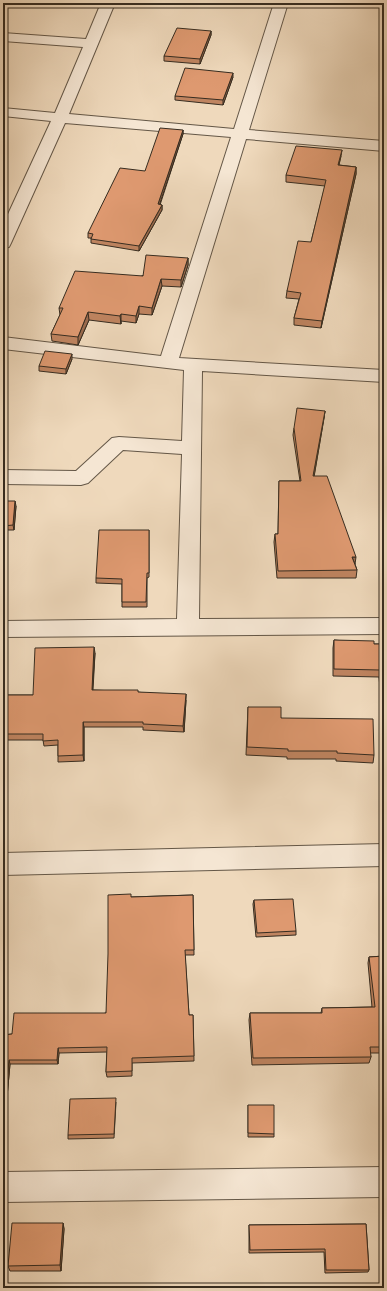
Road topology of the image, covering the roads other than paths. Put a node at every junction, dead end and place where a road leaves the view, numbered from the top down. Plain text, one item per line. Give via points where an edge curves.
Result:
1 (108, 3) edge
2 (281, 3) edge
3 (3, 37) edge
4 (91, 44) junction
5 (3, 112) edge
6 (60, 118) junction
7 (240, 132) junction
8 (384, 146) edge
9 (3, 243) edge
10 (3, 343) edge
11 (168, 363) junction
12 (193, 364) junction
13 (384, 376) edge
14 (192, 448) junction
15 (3, 477) edge
16 (384, 626) edge
17 (188, 627) junction
18 (3, 629) edge
19 (384, 855) edge
20 (3, 864) edge
21 (384, 1182) edge
22 (3, 1187) edge

1 - 4 street
2 - 7 street
3 - 4 street
4 - 6 street
5 - 6 street
6 - 7 street
6 - 9 street
7 - 8 street
7 - 11 street
10 - 11 street
11 - 12 street
12 - 13 street
12 - 14 street
14 - 15 street via 119,443 80,478
14 - 17 street
16 - 17 street
17 - 18 street
19 - 20 street
21 - 22 street

